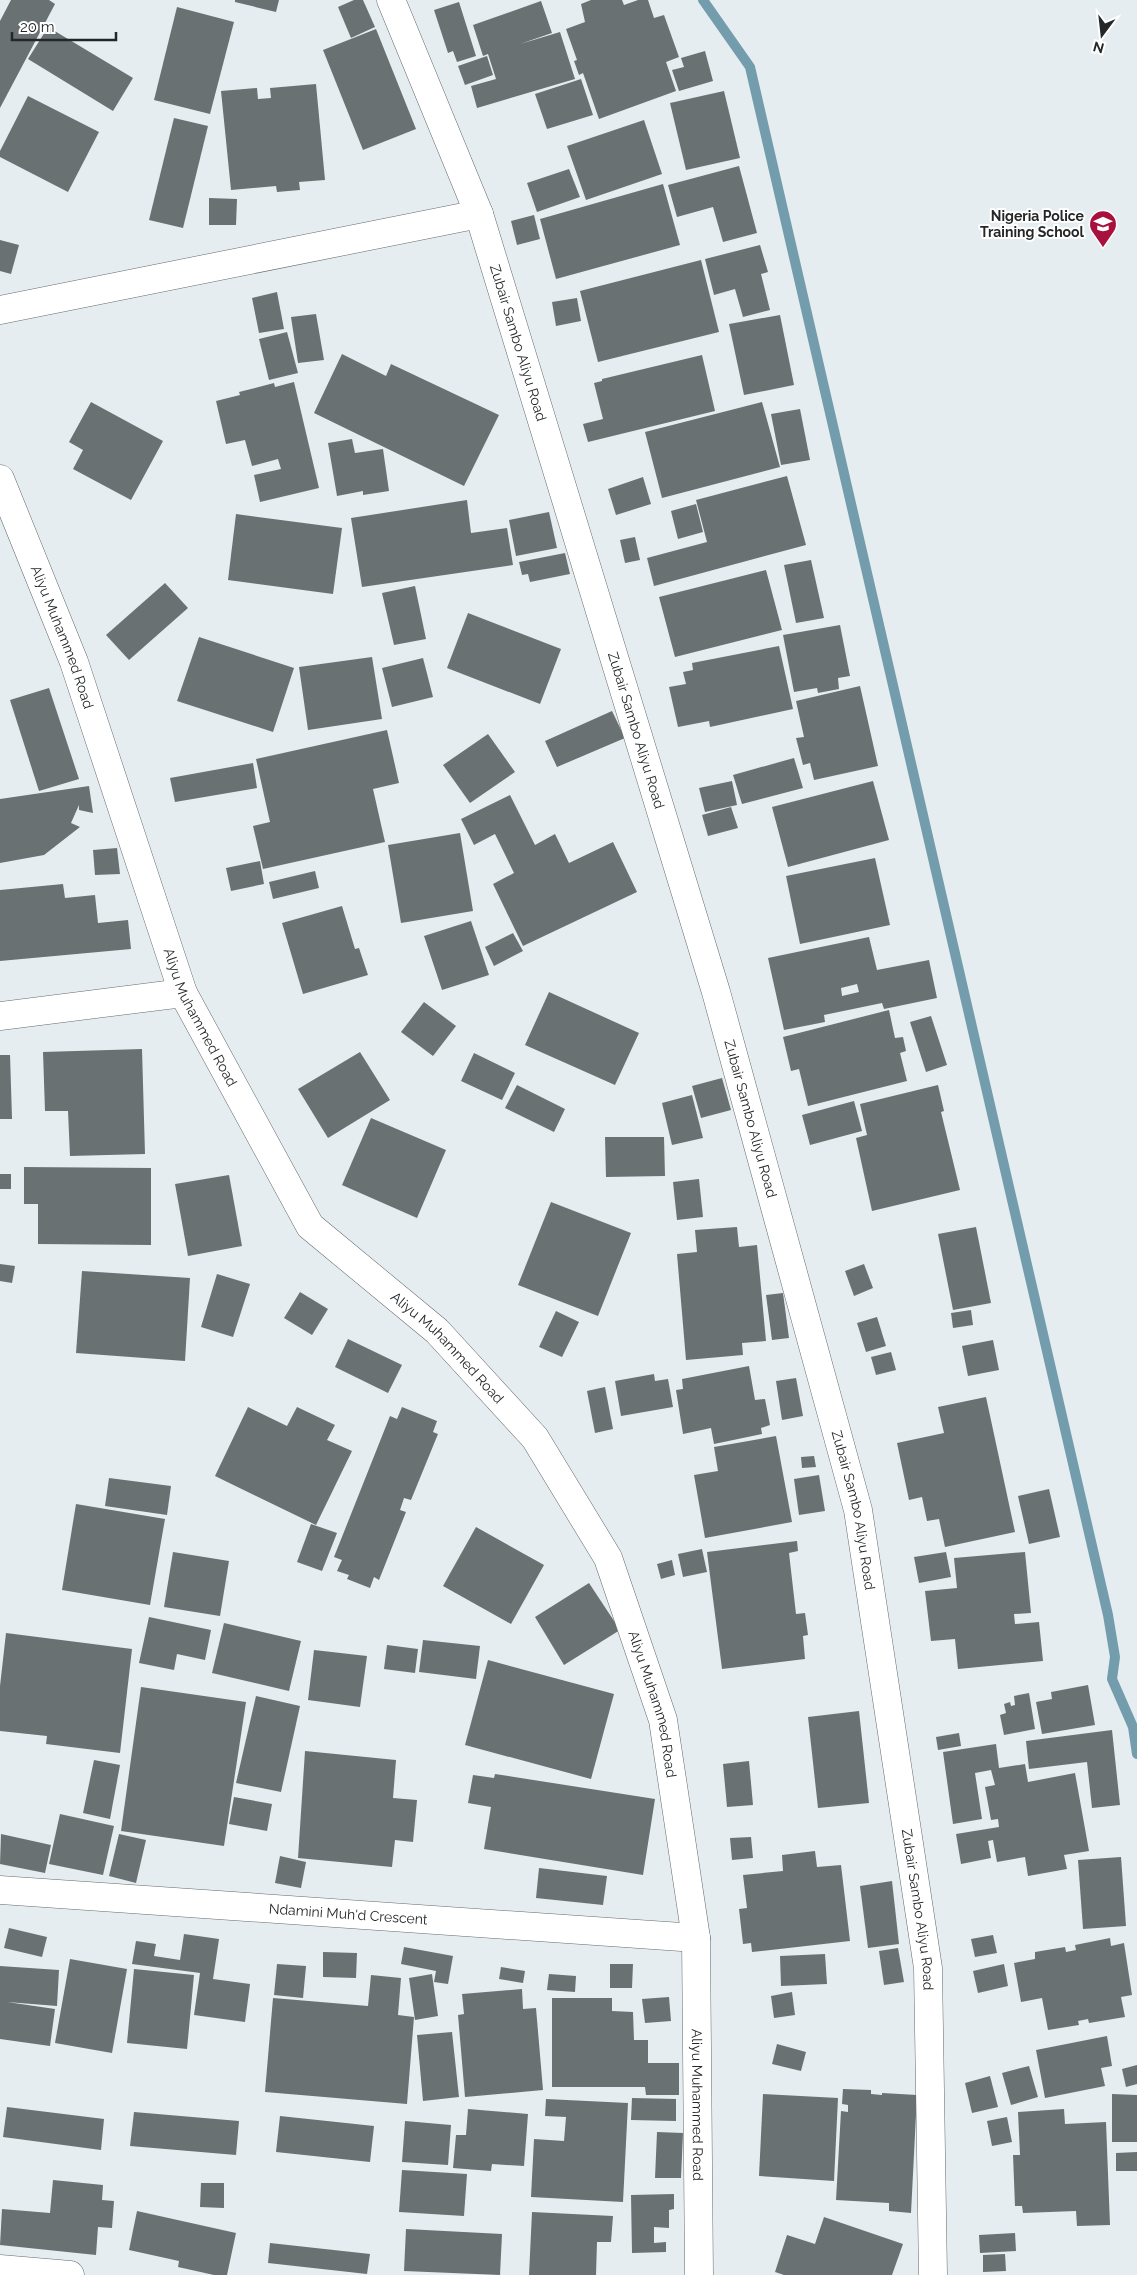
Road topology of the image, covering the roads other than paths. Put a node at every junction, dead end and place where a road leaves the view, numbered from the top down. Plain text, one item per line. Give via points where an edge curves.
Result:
1 (391, 0) edge
2 (478, 214) junction
3 (0, 310) edge
4 (0, 479) edge
5 (183, 993) junction
6 (0, 1016) edge
7 (0, 1890) edge
8 (696, 1938) junction
9 (0, 2269) edge
10 (70, 2275) edge
11 (699, 2275) edge
12 (933, 2275) edge

1 - 2 street, Zubair Sambo Aliyu Road
2 - 3 street
2 - 12 street, Zubair Sambo Aliyu Road via 716,992 858,1510 928,1968
4 - 5 street, Aliyu Muhammed Road via 74,662
5 - 6 street
5 - 8 street, Aliyu Muhammed Road via 310,1226 437,1332 535,1438 608,1558 663,1720
7 - 8 street, Ndamini Muh'd Crescent
8 - 11 street, Aliyu Muhammed Road
9 - 10 street

